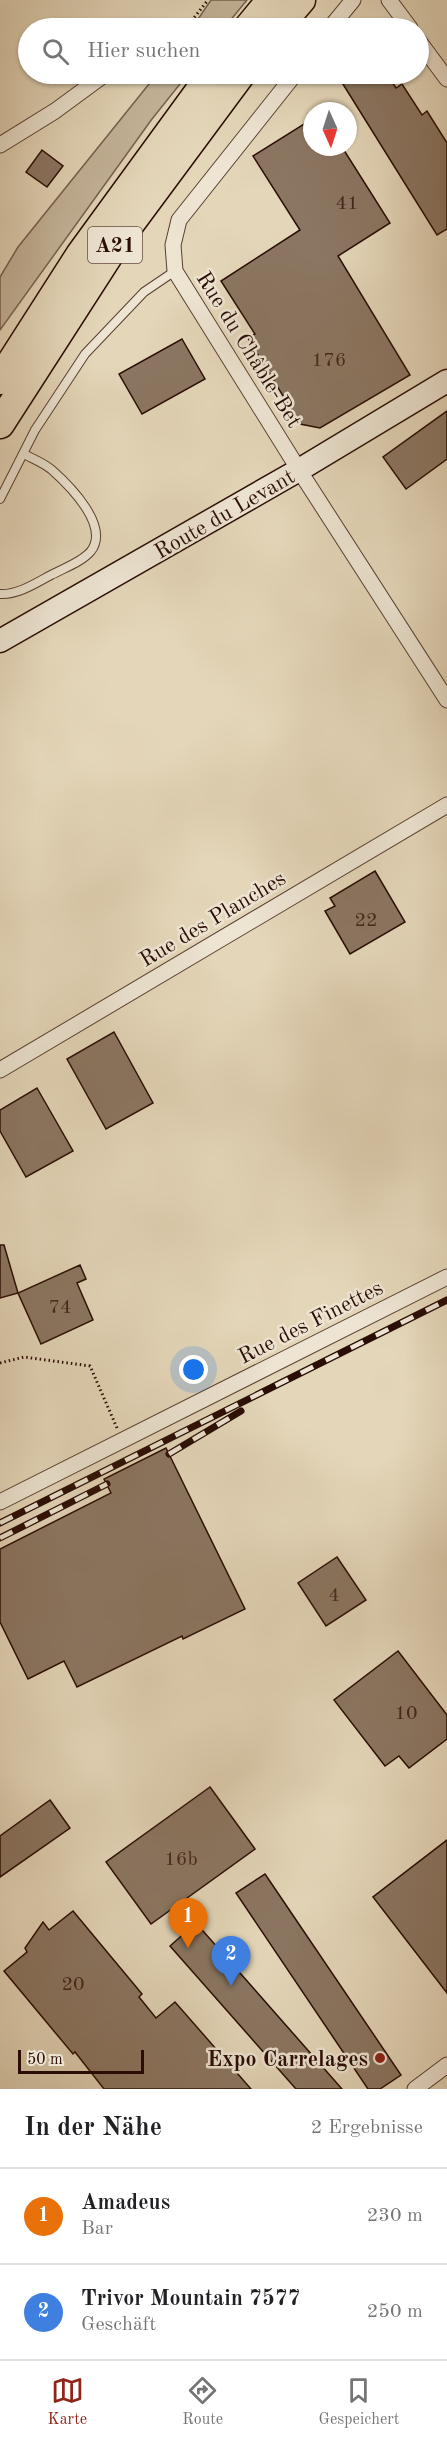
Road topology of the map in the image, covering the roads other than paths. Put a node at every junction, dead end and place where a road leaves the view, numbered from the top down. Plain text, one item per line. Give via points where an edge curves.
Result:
1 (271, 0) edge
2 (301, 0) edge
3 (353, 0) edge
4 (389, 0) edge
5 (256, 18) edge
6 (286, 18) edge
7 (338, 18) edge
8 (402, 18) edge
9 (429, 55) edge
10 (447, 79) edge
11 (92, 84) edge
12 (205, 84) edge
13 (234, 84) edge
14 (287, 84) edge
15 (0, 145) edge
16 (175, 271) junction
17 (0, 380) edge
18 (447, 381) edge
19 (0, 424) edge
20 (24, 454) junction
21 (298, 470) junction
22 (0, 499) edge
23 (0, 594) edge
24 (0, 641) edge
25 (447, 700) edge
26 (447, 805) edge
27 (0, 1070) edge
28 (446, 1279) edge
29 (0, 1502) edge
30 (447, 2065) edge
31 (416, 2089) edge

1 - 5 highway
2 - 6 highway
3 - 7 street
4 - 8 street
9 - 10 street
11 - 15 street
12 - 17 highway, A21 via 87,246
13 - 19 highway, A21 via 121,236
14 - 16 street, Rue du Châble-Bet via 179,220 172,245
16 - 20 lane via 144,292 85,354 35,430
16 - 21 street, Rue du Châble-Bet
18 - 21 street, Route du Levant
20 - 22 lane
20 - 23 lane via 51,469 79,500 95,521 96,535 92,550 78,561 22,590
21 - 24 street, Route du Levant
21 - 25 street, Rue du Châble-Bet
26 - 27 street, Rue des Planches
28 - 29 street, Rue des Finettes
30 - 31 street

